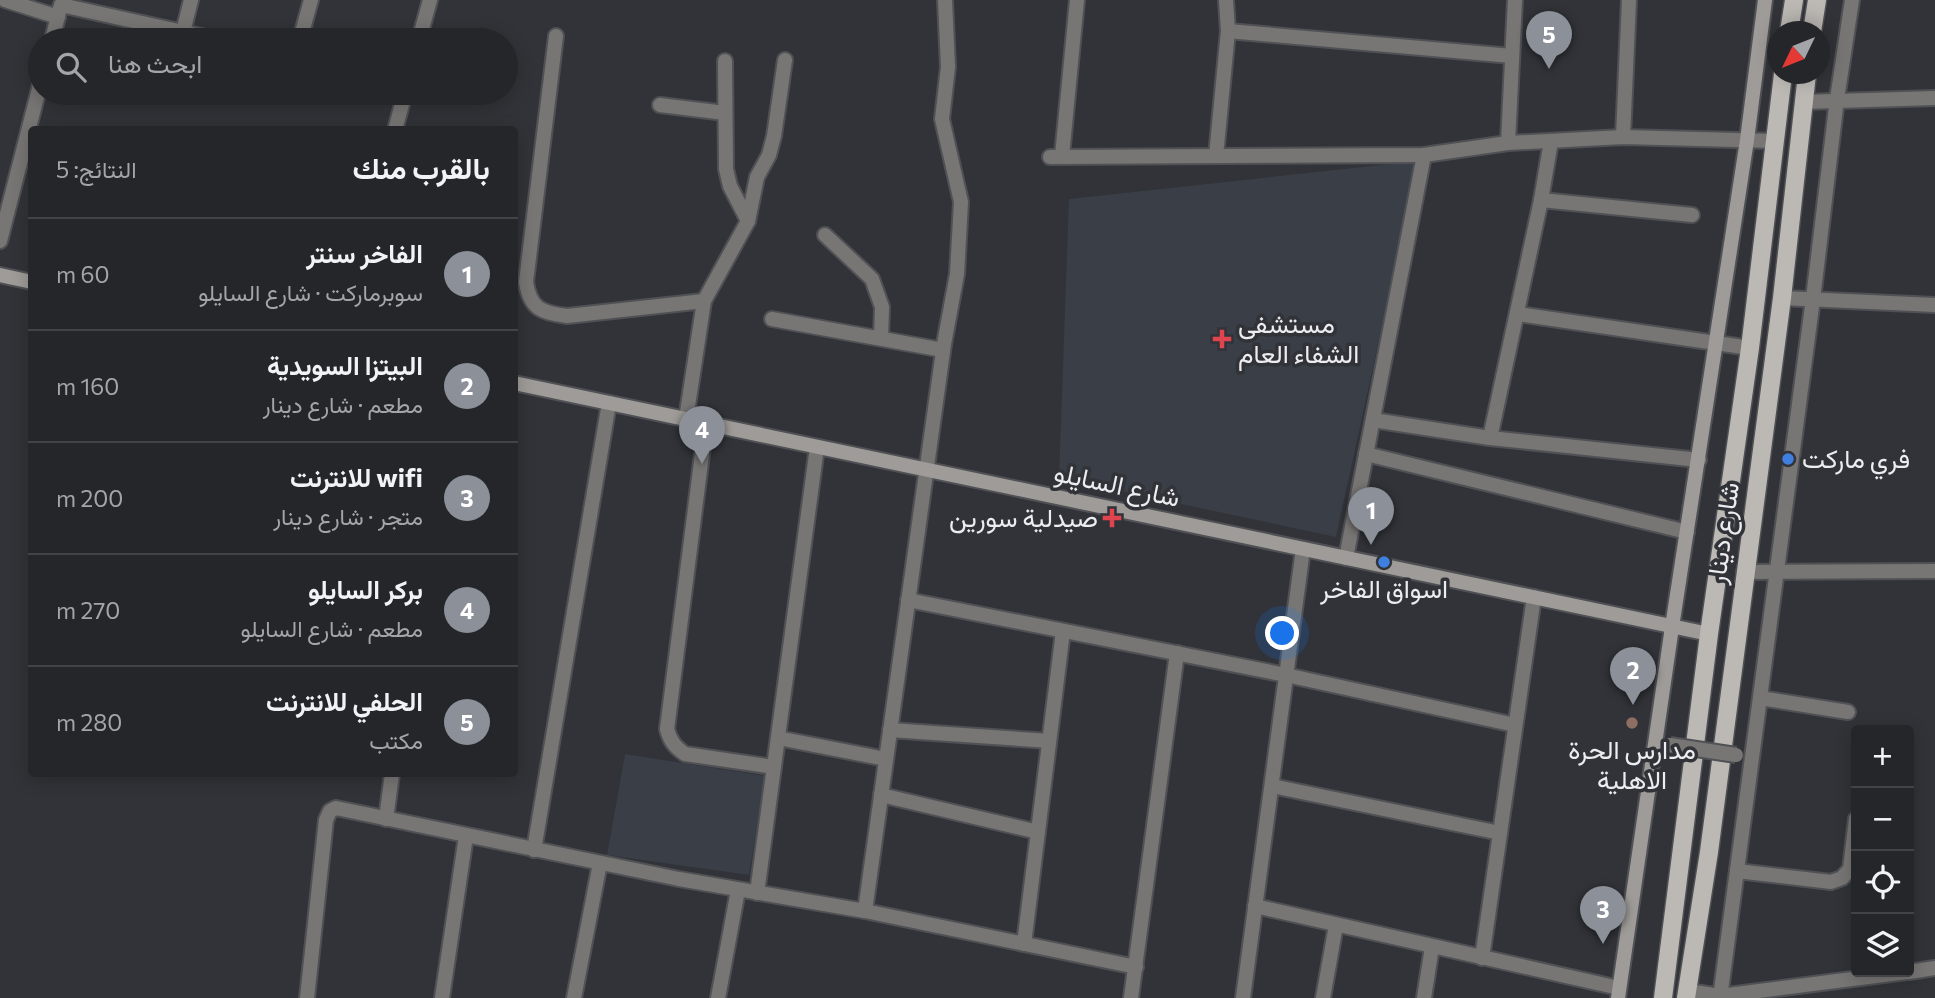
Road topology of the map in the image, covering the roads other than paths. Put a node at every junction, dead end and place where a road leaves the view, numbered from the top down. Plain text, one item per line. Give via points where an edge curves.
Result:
1 (5, 0) edge
2 (191, 0) edge
3 (311, 0) edge
4 (430, 0) edge
5 (945, 0) edge
6 (1077, 0) edge
7 (1226, 0) edge
8 (1516, 0) edge
9 (1629, 0) edge
10 (1766, 0) edge
11 (1794, 0) edge
12 (1816, 0) edge
13 (1852, 0) edge
14 (60, 7) edge
15 (1791, 21) edge
16 (1813, 21) edge
17 (55, 28) edge
18 (163, 28) edge
19 (184, 28) edge
20 (303, 28) edge
21 (422, 28) edge
22 (1228, 31) junction
23 (556, 36) dead end
24 (1512, 55) junction
25 (785, 60) dead end
26 (725, 61) dead end
27 (1782, 84) edge
28 (1806, 84) edge
29 (1935, 98) edge
30 (1837, 99) junction
31 (1803, 102) junction
32 (35, 105) edge
33 (402, 105) edge
34 (660, 105) dead end
35 (725, 113) junction
36 (29, 126) edge
37 (396, 126) edge
38 (28, 132) edge
39 (1623, 137) junction
40 (1747, 140) junction
41 (1551, 141) junction
42 (1774, 141) junction
43 (1508, 143) junction
44 (1424, 155) junction
45 (1216, 156) junction
46 (1541, 200) junction
47 (1692, 215) dead end
48 (748, 221) junction
49 (825, 235) dead end
50 (0, 241) edge
51 (0, 275) edge
52 (28, 281) edge
53 (1782, 298) junction
54 (1813, 299) junction
55 (704, 301) junction
56 (1935, 305) edge
57 (1518, 314) junction
58 (772, 319) dead end
59 (881, 338) junction
60 (1717, 343) junction
61 (1750, 348) junction
62 (943, 350) junction
63 (518, 384) edge
64 (609, 403) junction
65 (686, 419) junction
66 (1373, 420) junction
67 (706, 423) junction
68 (1490, 438) junction
69 (817, 447) junction
70 (1366, 454) junction
71 (1699, 460) junction
72 (928, 470) junction
73 (1687, 532) junction
74 (1303, 549) junction
75 (1346, 558) junction
76 (1935, 571) edge
77 (1744, 572) junction
78 (1777, 572) junction
79 (1534, 597) junction
80 (908, 600) junction
81 (1672, 626) junction
82 (1063, 631) junction
83 (1709, 634) junction
84 (1177, 653) junction
85 (1286, 675) junction
86 (1760, 698) junction
87 (1848, 712) dead end
88 (1515, 725) junction
89 (890, 730) junction
90 (778, 738) junction
91 (1049, 741) junction
92 (1670, 745) dead end
93 (1736, 755) dead end
94 (886, 759) junction
95 (774, 767) junction
96 (392, 777) edge
97 (1272, 786) junction
98 (881, 795) junction
99 (386, 819) junction
100 (1038, 832) junction
101 (1500, 833) junction
102 (466, 836) junction
103 (534, 850) junction
104 (1852, 851) edge
105 (600, 863) junction
106 (1737, 871) junction
107 (738, 890) junction
108 (757, 893) junction
109 (1255, 906) junction
110 (865, 911) junction
111 (1336, 925) junction
112 (1024, 944) junction
113 (1432, 947) junction
114 (1482, 958) junction
115 (1136, 967) junction
116 (1935, 968) edge
117 (1914, 971) edge
118 (1870, 977) edge
119 (1618, 993) edge
120 (1687, 995) edge
121 (1720, 997) edge
122 (307, 998) edge
123 (442, 998) edge
124 (574, 998) edge
125 (718, 998) edge
126 (1131, 998) edge
127 (1243, 998) edge
128 (1323, 998) edge
129 (1423, 998) edge
130 (1663, 998) edge

1 - 14 street
2 - 19 street
3 - 20 street
4 - 21 street
5 - 62 street via 948,67 943,119 961,202 957,274
6 - 45 street via 1056,157
7 - 22 street
8 - 24 street
9 - 39 street
10 - 40 street
11 - 15 main road
12 - 16 main road
13 - 30 street
14 - 17 street
14 - 18 street
22 - 24 street
22 - 45 street
23 - 55 street via 528,296 548,314 567,316
24 - 43 street
25 - 48 street via 774,136 757,177
26 - 35 street
27 - 42 main road, شارع دينار
28 - 31 main road, شارع دينار
29 - 30 street
30 - 31 street
30 - 54 street
31 - 53 main road, شارع دينار
32 - 36 street
33 - 37 street
34 - 35 street
35 - 48 street via 726,169
38 - 50 street
39 - 40 street
39 - 41 street
40 - 42 street
40 - 60 street
41 - 43 street
41 - 46 street
42 - 61 main road, شارع دينار
43 - 44 street
44 - 45 street
44 - 66 street
46 - 47 street
46 - 57 street
48 - 55 street
49 - 59 street via 872,279 882,307
51 - 52 street
53 - 54 street
53 - 77 main road, شارع دينار
54 - 56 street
54 - 78 street
55 - 65 street
57 - 60 street
57 - 68 street
58 - 59 street
59 - 62 street
60 - 61 street
60 - 71 street
61 - 83 main road, شارع دينار
62 - 72 street
63 - 64 street, شارع السايلو
64 - 65 street, شارع السايلو
64 - 103 street
65 - 67 street, شارع السايلو
66 - 68 street
66 - 70 street
67 - 69 street, شارع السايلو
67 - 95 street via 667,729 685,754
68 - 71 street
69 - 72 street, شارع السايلو
69 - 90 street
70 - 73 street
70 - 75 street
71 - 73 street
72 - 74 street, شارع السايلو
72 - 80 street
73 - 81 street
74 - 75 street, شارع السايلو
74 - 85 street
75 - 79 street, شارع السايلو
76 - 78 street
77 - 78 street
77 - 120 main road, شارع دينار
78 - 86 street
79 - 81 street, شارع السايلو
79 - 88 street
80 - 82 street
80 - 89 street
81 - 83 street, شارع السايلو
81 - 119 street
82 - 84 street
82 - 91 street
83 - 130 main road, شارع دينار
84 - 85 street
84 - 115 street
85 - 88 street
85 - 97 street
86 - 87 street
86 - 106 street
88 - 101 street
89 - 91 street
89 - 94 street
90 - 94 street
90 - 95 street
91 - 100 street
92 - 93 street, bridge
94 - 98 street
95 - 108 street
96 - 99 street
97 - 101 street
97 - 109 street
98 - 100 street
98 - 110 street
99 - 102 street
99 - 122 street via 336,808 326,820
100 - 112 street
101 - 114 street
102 - 103 street
102 - 123 street
103 - 105 street
104 - 106 street via 1850,869 1831,882
105 - 107 street
105 - 124 street
106 - 121 street
107 - 108 street
107 - 125 street
108 - 110 street
109 - 111 street
109 - 127 street
110 - 112 street
111 - 113 street
111 - 128 street
112 - 115 street
113 - 114 street
113 - 129 street
114 - 119 street
115 - 126 street
116 - 117 street
118 - 121 street
120 - 121 street

